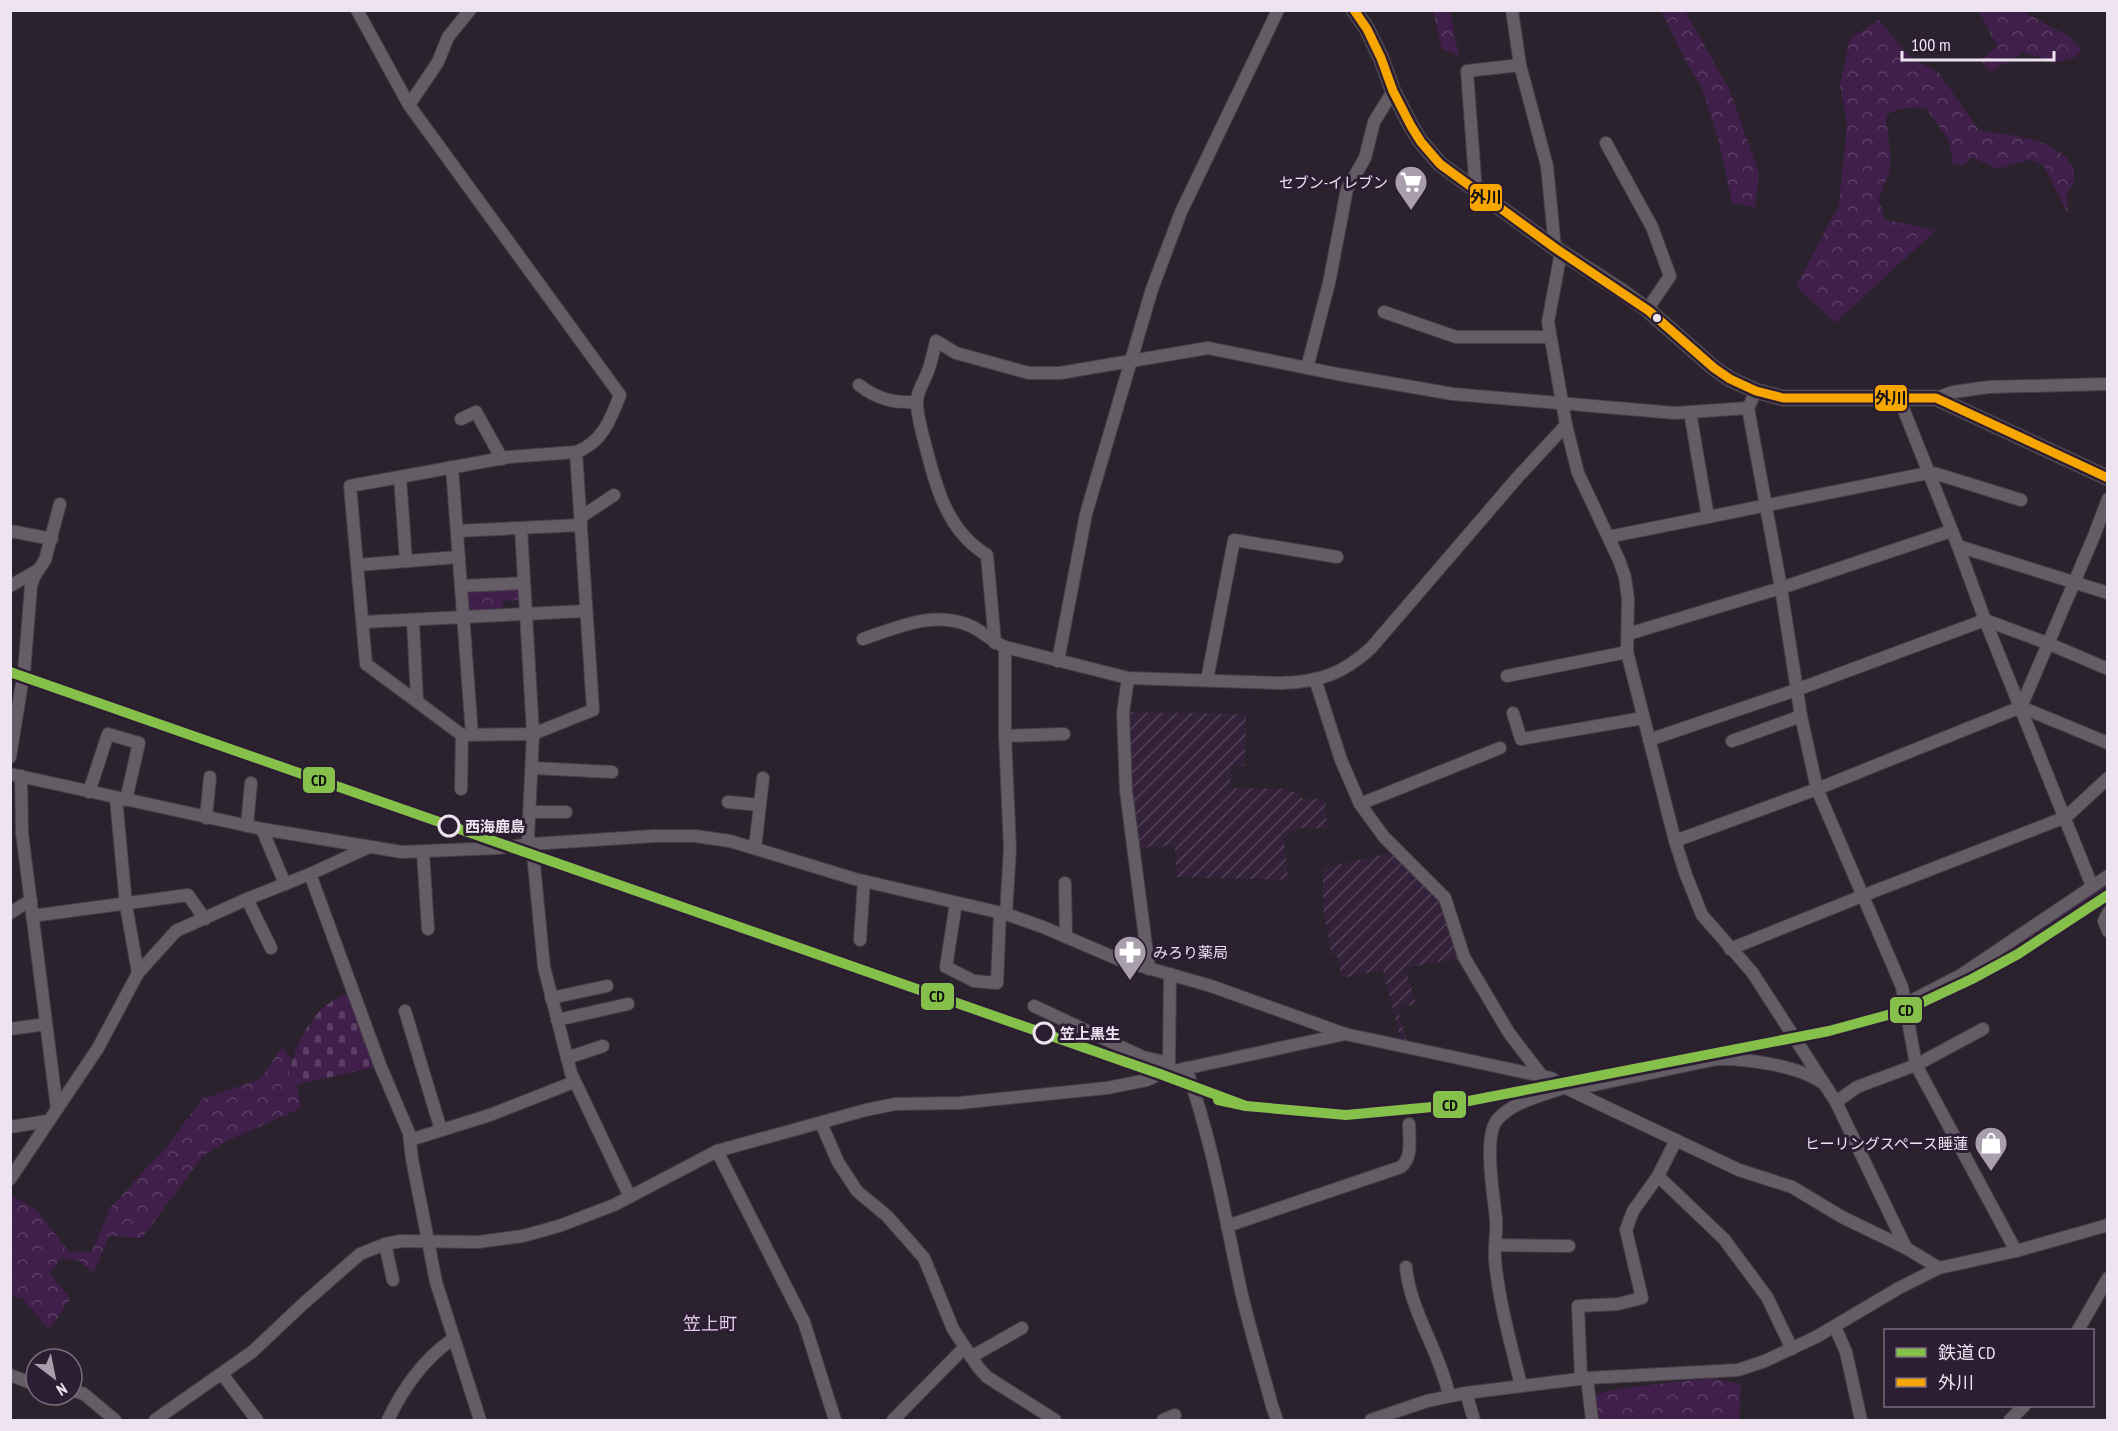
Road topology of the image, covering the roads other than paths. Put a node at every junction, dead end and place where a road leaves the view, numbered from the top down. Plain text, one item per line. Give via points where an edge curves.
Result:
1 (357, 10) edge
2 (470, 10) edge
3 (1278, 10) edge
4 (1354, 10) edge
5 (1512, 10) edge
6 (1520, 65) junction
7 (1393, 91) junction
8 (409, 105) junction
9 (1606, 143) dead end
10 (1476, 192) junction
11 (1558, 250) junction
12 (1647, 310) junction
13 (1384, 312) dead end
14 (1550, 337) junction
15 (1133, 360) junction
16 (1307, 368) junction
17 (2108, 384) edge
18 (859, 385) dead end
19 (1756, 391) junction
20 (1899, 398) junction
21 (1936, 398) junction
22 (916, 402) junction
23 (1563, 405) junction
24 (1748, 408) junction
25 (1690, 412) junction
26 (461, 419) dead end
27 (1566, 425) junction
28 (576, 452) junction
29 (502, 459) junction
30 (452, 467) junction
31 (1928, 473) junction
32 (400, 477) junction
33 (2108, 478) edge
34 (614, 495) dead end
35 (2021, 500) dead end
36 (2108, 500) edge
37 (60, 504) dead end
38 (1766, 506) junction
39 (1708, 517) junction
40 (581, 521) junction
41 (521, 528) junction
42 (10, 531) edge
43 (457, 531) junction
44 (1951, 531) junction
45 (1608, 537) junction
46 (52, 539) junction
47 (1958, 546) junction
48 (459, 557) junction
49 (1337, 557) dead end
50 (406, 561) junction
51 (357, 565) junction
52 (39, 570) junction
53 (2073, 582) junction
54 (524, 583) junction
55 (10, 586) edge
56 (461, 586) junction
57 (1781, 588) junction
58 (2108, 593) edge
59 (586, 611) junction
60 (526, 615) junction
61 (463, 618) junction
62 (1984, 620) junction
63 (413, 621) junction
64 (363, 622) junction
65 (1628, 634) junction
66 (863, 639) dead end
67 (2047, 643) junction
68 (1000, 645) junction
69 (1627, 652) junction
70 (1058, 661) junction
71 (2108, 669) edge
72 (1507, 676) dead end
73 (1128, 678) junction
74 (1315, 679) junction
75 (1207, 680) junction
76 (1796, 690) junction
77 (417, 700) junction
78 (2020, 707) junction
79 (1513, 713) dead end
80 (1801, 716) junction
81 (1643, 718) junction
82 (533, 734) junction
83 (1064, 734) dead end
84 (467, 735) junction
85 (1005, 736) junction
86 (1648, 740) junction
87 (1732, 741) dead end
88 (2108, 743) edge
89 (1500, 748) dead end
90 (10, 757) edge
91 (533, 768) junction
92 (612, 772) dead end
93 (16, 775) edge
94 (210, 777) dead end
95 (763, 778) dead end
96 (2108, 778) edge
97 (250, 783) dead end
98 (461, 789) dead end
99 (1817, 789) junction
100 (89, 792) junction
101 (121, 799) junction
102 (728, 802) dead end
103 (1360, 804) junction
104 (760, 805) junction
105 (530, 812) junction
106 (566, 812) dead end
107 (2066, 817) junction
108 (206, 818) junction
109 (247, 826) junction
110 (262, 829) junction
111 (1675, 841) junction
112 (532, 844) junction
113 (368, 848) junction
114 (755, 848) junction
115 (423, 852) junction
116 (310, 874) junction
117 (2108, 876) edge
118 (864, 881) junction
119 (1065, 882) dead end
120 (285, 884) junction
121 (2092, 886) junction
122 (1862, 896) junction
123 (247, 899) junction
124 (30, 900) junction
125 (956, 903) junction
126 (126, 905) junction
127 (10, 913) edge
128 (2108, 913) edge
129 (1003, 914) junction
130 (33, 916) junction
131 (205, 919) junction
132 (428, 929) dead end
133 (2108, 931) edge
134 (1066, 937) junction
135 (860, 940) dead end
136 (271, 948) dead end
137 (1730, 949) junction
138 (1149, 969) junction
139 (138, 973) junction
140 (1170, 974) junction
141 (607, 986) dead end
142 (551, 998) junction
143 (628, 1004) dead end
144 (1905, 1004) junction
145 (1034, 1006) dead end
146 (405, 1011) dead end
147 (557, 1020) junction
148 (46, 1024) junction
149 (10, 1029) edge
150 (1983, 1029) dead end
151 (1345, 1034) junction
152 (603, 1046) dead end
153 (567, 1058) junction
154 (1916, 1065) junction
155 (1170, 1067) junction
156 (1186, 1068) junction
157 (1542, 1076) junction
158 (574, 1082) junction
159 (1824, 1084) junction
160 (1568, 1089) junction
161 (1836, 1102) junction
162 (57, 1109) junction
163 (48, 1121) junction
164 (821, 1123) junction
165 (1409, 1124) dead end
166 (10, 1127) edge
167 (441, 1130) junction
168 (410, 1140) junction
169 (1677, 1140) junction
170 (717, 1151) junction
171 (1658, 1176) junction
172 (10, 1179) edge
173 (630, 1197) junction
174 (2108, 1225) edge
175 (1227, 1226) junction
176 (429, 1243) junction
177 (385, 1244) junction
178 (1495, 1245) junction
179 (1569, 1246) dead end
180 (1906, 1248) junction
181 (2016, 1251) junction
182 (1406, 1267) dead end
183 (1939, 1268) junction
184 (2108, 1278) edge
185 (393, 1280) dead end
186 (1835, 1327) junction
187 (1022, 1328) dead end
188 (2079, 1329) edge
189 (453, 1339) junction
190 (1792, 1349) junction
191 (968, 1353) junction
192 (222, 1374) junction
193 (1584, 1378) junction
194 (1521, 1385) junction
195 (1466, 1393) junction
196 (84, 1394) edge
197 (1449, 1395) junction
198 (2023, 1407) edge
199 (1175, 1414) dead end
200 (115, 1420) edge
201 (155, 1420) edge
202 (256, 1420) edge
203 (388, 1420) edge
204 (480, 1420) edge
205 (835, 1420) edge
206 (893, 1420) edge
207 (1054, 1420) edge
208 (1163, 1420) edge
209 (1278, 1420) edge
210 (1371, 1420) edge
211 (1473, 1420) edge
212 (1592, 1420) edge
213 (1861, 1420) edge
214 (2010, 1420) edge

1 - 8 street
2 - 8 street via 448,38 438,62
3 - 15 street via 1181,212 1152,289
4 - 7 main road via 1381,58
5 - 6 street
6 - 10 street via 1467,71
6 - 11 street via 1547,166
7 - 10 main road via 1428,151
7 - 16 street via 1374,122 1365,158 1347,189
8 - 28 street via 620,395 604,431 596,441
9 - 12 street via 1652,227 1670,276
10 - 11 main road
11 - 12 main road
11 - 14 street via 1548,322
12 - 19 main road via 1714,368
13 - 14 street via 1456,337
14 - 23 street
15 - 16 street via 1208,348
15 - 22 street via 1060,373 1029,373 956,353 936,341
15 - 70 street via 1086,514
16 - 23 street via 1453,394
17 - 21 street via 1989,387
18 - 22 street via 883,400
19 - 20 main road via 1797,399
19 - 24 street
20 - 21 main road
20 - 31 street
21 - 33 main road
22 - 68 street via 937,490 963,536 987,555
23 - 25 street
23 - 27 street
24 - 25 street
24 - 38 street
25 - 39 street
26 - 29 street via 476,412
27 - 45 street via 1578,473
27 - 74 street via 1371,648 1344,669
28 - 29 street
28 - 40 street
29 - 30 street
30 - 32 street
30 - 43 street
31 - 35 street
31 - 38 street
31 - 44 street
32 - 50 street
32 - 51 street via 350,486
34 - 40 street
36 - 53 street
37 - 46 street
38 - 39 street
38 - 57 street
39 - 45 street
40 - 41 street
40 - 59 street
41 - 43 street
41 - 54 street
42 - 46 street
43 - 48 street
44 - 47 street
44 - 57 street
45 - 65 street via 1624,577
46 - 52 street
47 - 53 street
47 - 62 street
48 - 50 street
48 - 56 street
49 - 75 street via 1234,540
50 - 51 street
51 - 64 street
52 - 55 street
52 - 90 street via 31,586 23,678
53 - 58 street
53 - 67 street
54 - 56 street
54 - 60 street
56 - 61 street
57 - 65 street
57 - 76 street
59 - 60 street
59 - 82 street via 593,710
60 - 61 street
60 - 82 street
61 - 63 street
61 - 84 street
62 - 67 street
62 - 76 street
62 - 78 street
63 - 64 street
63 - 77 street
64 - 77 street via 366,664
65 - 69 street
66 - 68 street via 911,621 948,619 973,627
67 - 71 street
67 - 78 street
68 - 70 street
68 - 85 street
69 - 72 street
69 - 81 street
70 - 73 street
73 - 75 street
73 - 138 street via 1123,713 1126,791
74 - 75 street
74 - 103 street
76 - 80 street
76 - 86 street
77 - 84 street
78 - 88 street
78 - 99 street
78 - 107 street
79 - 81 street via 1521,739
80 - 87 street
80 - 99 street
81 - 86 street
82 - 84 street
82 - 91 street
83 - 85 street
84 - 98 street
85 - 129 street via 1010,848
86 - 111 street
89 - 103 street
91 - 92 street
91 - 105 street
93 - 100 street
93 - 124 street
94 - 108 street
95 - 104 street
96 - 107 street
97 - 109 street
99 - 111 street
99 - 122 street
100 - 101 street
100 - 101 street via 108,734 139,743
101 - 108 street
101 - 126 street
102 - 104 street
103 - 157 street via 1384,837 1446,898 1464,957 1509,1033
104 - 114 street
105 - 106 street
105 - 112 street via 528,838
107 - 121 street
107 - 122 street
108 - 109 street
109 - 110 street
110 - 113 street
110 - 120 street
111 - 137 street via 1702,915
112 - 114 street via 694,836
112 - 115 street
112 - 142 street via 544,967
113 - 115 street
113 - 116 street
114 - 118 street
115 - 132 street
116 - 120 street
116 - 168 street
117 - 121 street
118 - 125 street
118 - 135 street
119 - 134 street
120 - 123 street
121 - 144 street via 1961,975
122 - 137 street
122 - 144 street via 1902,987
123 - 131 street
123 - 136 street
124 - 127 street
124 - 130 street
125 - 129 street
125 - 129 street via 946,968 974,981 997,983
126 - 130 street
126 - 131 street via 188,895
126 - 139 street
128 - 133 street via 2104,921
129 - 134 street
130 - 148 street
131 - 139 street via 176,932
134 - 138 street
137 - 159 street via 1752,972
138 - 140 street
139 - 162 street via 98,1048
140 - 151 street
140 - 155 street
141 - 142 street
142 - 147 street
143 - 147 street
144 - 154 street
145 - 155 street
146 - 167 street
147 - 153 street
148 - 149 street
148 - 162 street
150 - 154 street
151 - 156 street
151 - 157 street
152 - 153 street
153 - 158 street
154 - 161 street via 1857,1087
154 - 181 street
155 - 156 street
155 - 164 street via 1147,1080 1107,1088 959,1103 895,1104
156 - 175 street
157 - 160 street
158 - 167 street
158 - 173 street
159 - 160 street via 1813,1076 1784,1068 1717,1059
159 - 161 street
160 - 169 street
160 - 178 street via 1520,1104 1501,1116 1494,1126 1490,1166
161 - 180 street
162 - 163 street
163 - 166 street
163 - 172 street
164 - 170 street
164 - 191 street via 838,1162 857,1191 887,1216 924,1258 953,1329
165 - 175 street via 1409,1154 1401,1167
167 - 168 street
168 - 176 street
169 - 171 street
169 - 180 street via 1739,1170 1792,1186 1842,1217
170 - 173 street
170 - 205 street via 804,1322
171 - 190 street via 1724,1239 1767,1297
171 - 193 street via 1633,1211 1626,1230 1642,1298 1578,1306
173 - 176 street via 523,1236
174 - 181 street
175 - 209 street
176 - 177 street
176 - 189 street
177 - 185 street
177 - 192 street via 360,1254 252,1352
178 - 179 street
178 - 194 street via 1501,1299
180 - 183 street
181 - 183 street
182 - 197 street
183 - 186 street
184 - 188 street
186 - 190 street
186 - 213 street via 1846,1353
187 - 191 street
189 - 203 street via 419,1370
189 - 204 street
190 - 193 street via 1738,1370
191 - 206 street
191 - 207 street via 987,1377
192 - 201 street
192 - 202 street
193 - 194 street
193 - 212 street
194 - 195 street
195 - 197 street
195 - 211 street
196 - 200 street
197 - 210 street
198 - 214 street
199 - 208 street

